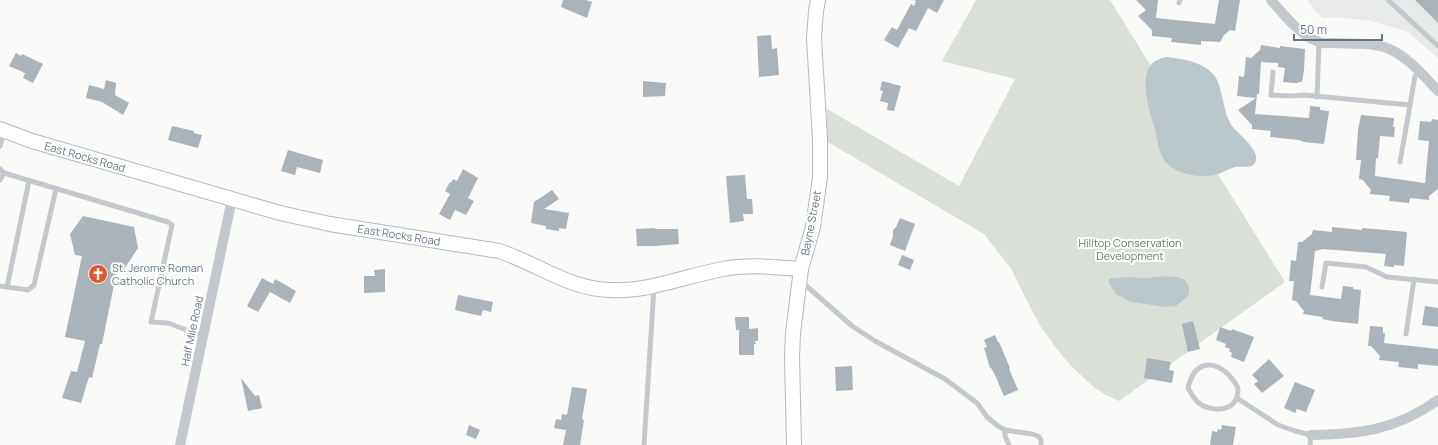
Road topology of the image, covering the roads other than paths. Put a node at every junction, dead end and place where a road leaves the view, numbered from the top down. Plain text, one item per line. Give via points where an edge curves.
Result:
1 (818, 0) edge
2 (1271, 0) edge
3 (1388, 0) edge
4 (1319, 42) junction
5 (1438, 46) edge
6 (1273, 72) dead end
7 (1419, 72) junction
8 (1438, 91) edge
9 (1317, 96) junction
10 (1410, 105) junction
11 (2, 130) edge
12 (0, 146) edge
13 (1400, 162) dead end
14 (2, 171) edge
15 (0, 180) edge
16 (29, 181) junction
17 (56, 188) junction
18 (232, 199) junction
19 (800, 274) junction
20 (1414, 279) junction
21 (1438, 282) edge
22 (0, 286) edge
23 (654, 286) junction
24 (7, 287) junction
25 (1322, 287) dead end
26 (1406, 334) dead end
27 (203, 336) junction
28 (1237, 398) junction
29 (1438, 400) edge
30 (1005, 430) junction
31 (1311, 434) junction
32 (180, 445) edge
33 (644, 445) edge
34 (794, 445) edge
35 (1009, 445) edge
36 (1041, 445) edge
37 (1310, 445) edge

1 - 19 street, Bayne Street via 814,38 820,177 812,226
2 - 4 street via 1307,36
3 - 5 lane
4 - 7 street via 1384,47 1398,54
4 - 9 lane
6 - 9 lane via 1271,95
7 - 8 street
7 - 10 lane via 1415,76
9 - 10 lane
10 - 13 lane
11 - 12 lane
11 - 18 street, East Rocks Road
14 - 15 lane
14 - 16 lane
16 - 17 lane
16 - 24 lane
17 - 24 lane via 34,285 28,290
17 - 27 lane via 172,225 151,322 168,323
18 - 23 street, East Rocks Road via 330,224 499,251 566,281 595,288 641,289
18 - 27 street, Half Mile Road
19 - 23 street, East Rocks Road via 769,265 740,266
19 - 30 lane via 852,326 945,380 977,403 986,417
19 - 34 street, Bayne Street via 792,357
20 - 21 lane
20 - 25 lane via 1387,277 1366,267 1326,263
20 - 26 lane
22 - 24 lane
23 - 33 lane
27 - 32 street, Half Mile Road
28 - 28 lane via 1229,407 1220,409 1200,404 1188,388 1191,377 1198,368 1206,364 1216,366 1233,379 1238,388
28 - 31 lane via 1278,425
29 - 31 street via 1416,414 1376,429 1359,433
30 - 35 lane
30 - 36 lane via 1038,436
31 - 37 lane

